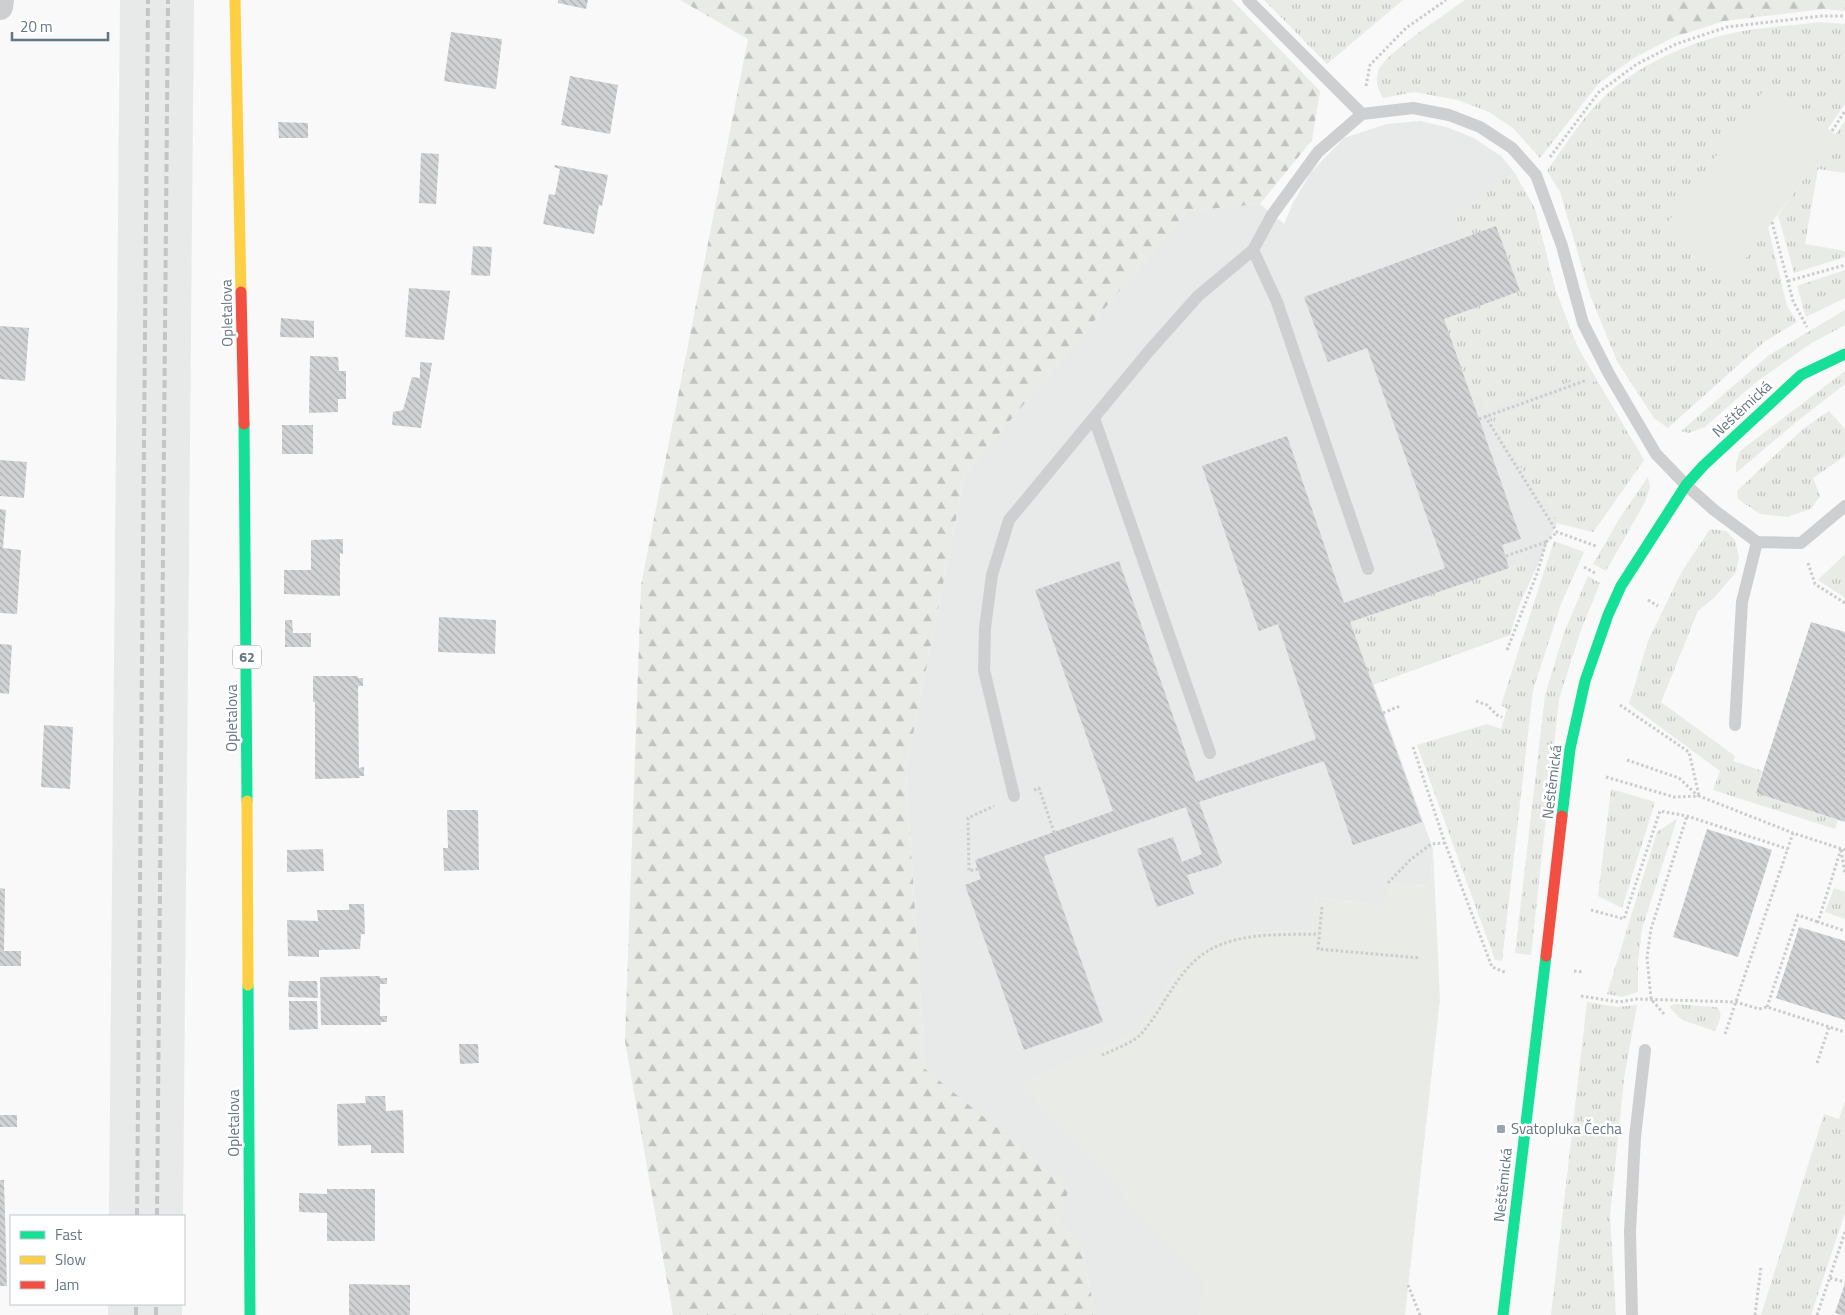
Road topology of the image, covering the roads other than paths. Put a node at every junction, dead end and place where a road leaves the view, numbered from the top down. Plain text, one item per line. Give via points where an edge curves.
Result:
1 (2, 0) edge
2 (235, 0) edge
3 (1248, 0) edge
4 (0, 7) edge
5 (1362, 114) junction
6 (1253, 250) junction
7 (1845, 354) edge
8 (1094, 418) junction
9 (1686, 485) junction
10 (1845, 506) edge
11 (1757, 542) junction
12 (1368, 569) dead end
13 (1735, 726) dead end
14 (1210, 753) dead end
15 (1014, 796) dead end
16 (1645, 1050) dead end
17 (250, 1315) edge
18 (1503, 1315) edge
19 (1632, 1315) edge

1 - 4 street
2 - 17 main road, Opletalova / 62 via 246,525
3 - 5 lane
5 - 6 lane via 1318,152 1272,215
5 - 9 lane via 1413,108 1449,115 1480,127 1512,148 1536,175 1562,246 1584,324 1656,454
6 - 8 lane via 1198,296
6 - 12 lane via 1277,302
7 - 9 main road, Neštěmická via 1801,375
8 - 14 lane
8 - 15 lane via 1009,520 992,575 985,628 984,670
9 - 11 lane
9 - 18 main road, Neštěmická via 1621,586 1608,615 1585,681 1570,749
10 - 11 lane via 1801,543
11 - 13 lane via 1742,602
16 - 19 lane via 1635,1137 1630,1232

